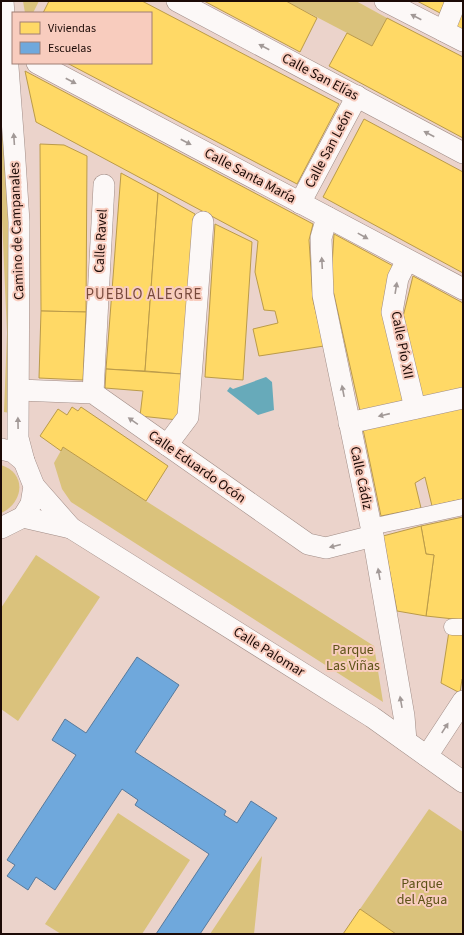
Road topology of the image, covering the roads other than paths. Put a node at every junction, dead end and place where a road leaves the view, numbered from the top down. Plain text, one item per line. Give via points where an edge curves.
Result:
1 (3, 1) edge
2 (177, 1) edge
3 (385, 1) edge
4 (456, 1) edge
5 (444, 31) junction
6 (463, 41) edge
7 (10, 48) edge
8 (39, 64) edge
9 (357, 96) junction
10 (463, 153) edge
11 (104, 185) dead end
12 (300, 203) junction
13 (327, 217) junction
14 (203, 222) dead end
15 (407, 260) junction
16 (463, 289) edge
17 (19, 390) junction
18 (93, 393) junction
19 (463, 398) edge
20 (415, 408) junction
21 (349, 423) junction
22 (166, 445) junction
23 (1, 449) edge
24 (24, 461) junction
25 (34, 486) junction
26 (463, 508) edge
27 (23, 517) junction
28 (2, 528) edge
29 (71, 528) junction
30 (372, 532) junction
31 (463, 701) edge
32 (406, 741) junction
33 (427, 756) junction
34 (463, 782) edge

1 - 7 street, Camino de Campanales
9 -> 2 street, Calle San Elías
5 -> 3 street
4 - 5 street
5 - 6 street
17 -> 7 street, Camino de Campanales via 19,222
8 -> 12 street, Calle Santa María
10 -> 9 street, Calle San Elías
9 - 12 street, Calle San León
11 - 18 street, Calle Ravel
12 - 13 street, Calle Santa María
13 -> 15 street, Calle Santa María
21 -> 13 street, Calle Cádiz via 324,295 321,238
14 - 22 street via 188,417
15 - 16 street, Calle Santa María
20 -> 15 street, Calle Pío XII via 392,312 398,278
17 - 18 street
24 -> 17 street, Camino de Campanales via 18,438
22 -> 18 street, Calle Eduardo Ocón
19 - 20 street
20 -> 21 street
21 - 30 street, Calle Cádiz
30 -> 22 street, Calle Eduardo Ocón via 326,548 308,544
23 - 24 street via 13,452
24 - 25 street, Camino de Campanales
25 - 27 street via 31,504
25 - 29 street, Calle Palomar
26 - 30 street
27 - 28 street
27 - 29 street, Calle Palomar
29 - 32 street, Calle Palomar
32 -> 30 street, Calle Cádiz via 404,716
33 -> 31 street
32 - 33 street, Calle Palomar
33 - 34 street, Calle Palomar

